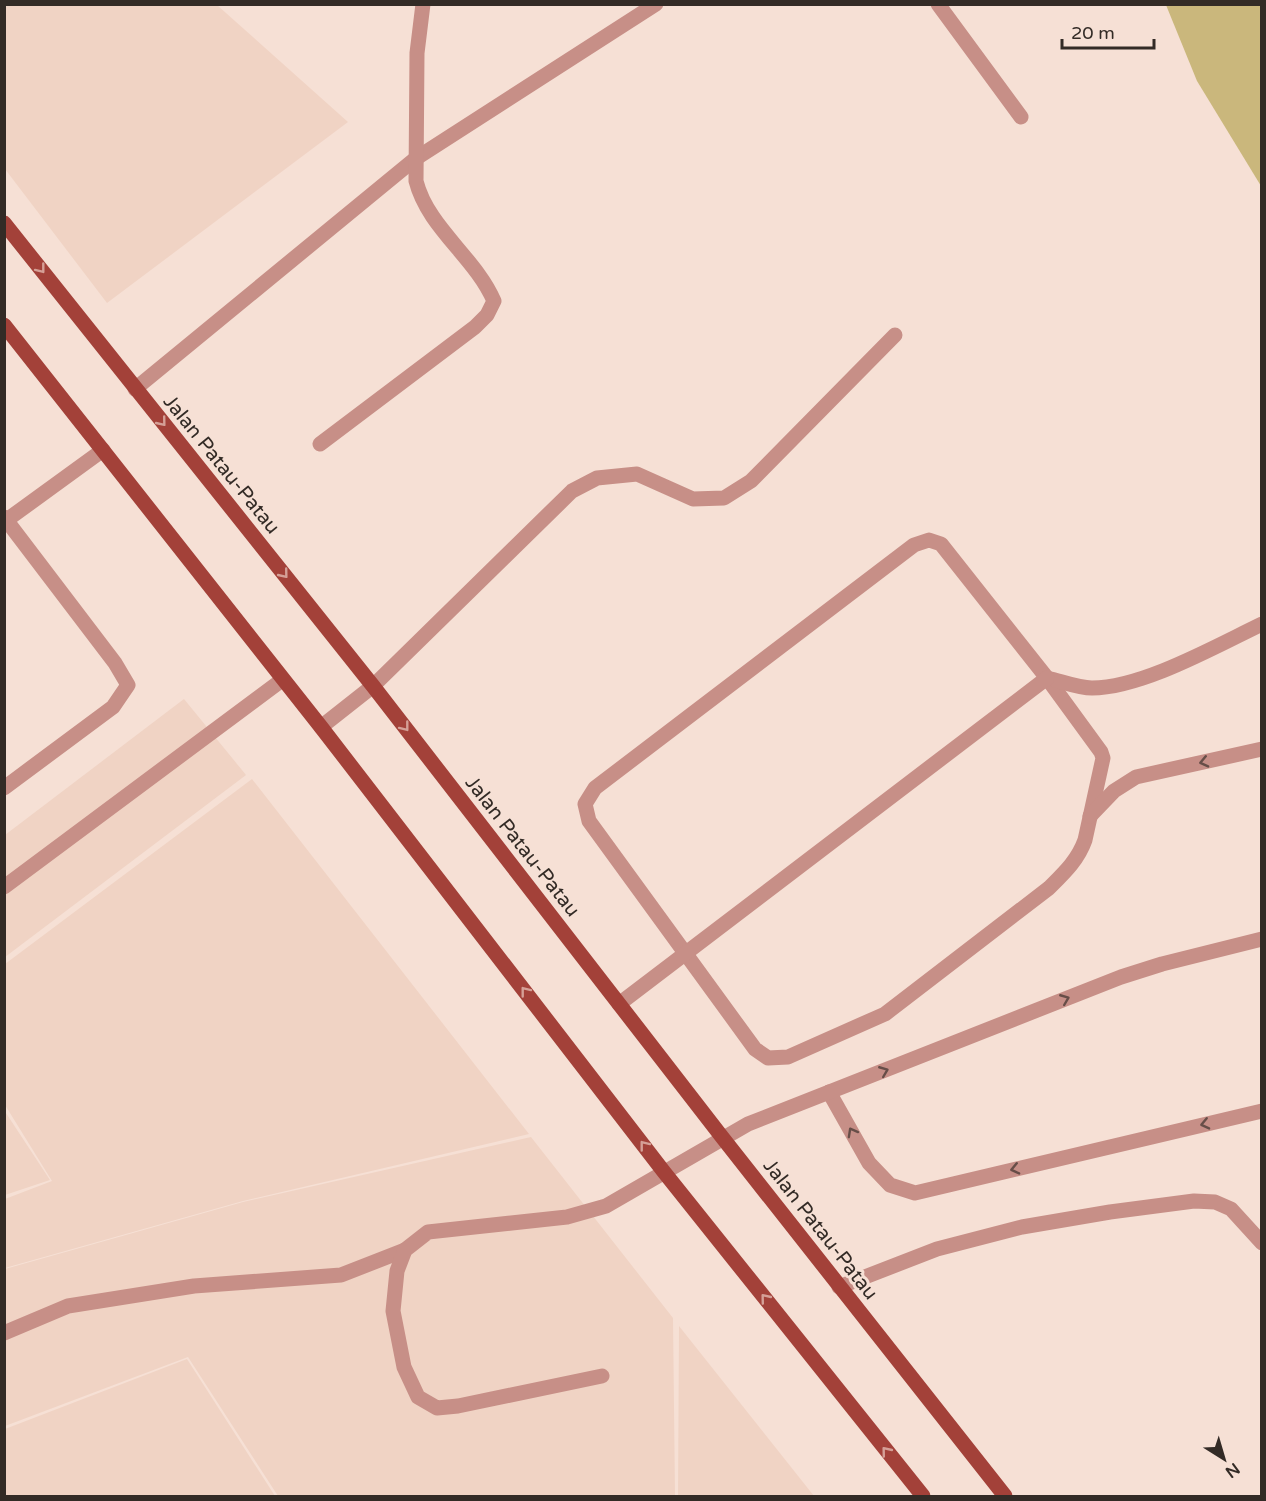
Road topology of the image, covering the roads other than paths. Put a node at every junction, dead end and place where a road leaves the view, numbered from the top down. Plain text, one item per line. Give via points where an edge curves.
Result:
1 (423, 4) edge
2 (656, 4) edge
3 (938, 4) edge
4 (1021, 117) dead end
5 (415, 159) junction
6 (4, 223) edge
7 (4, 325) edge
8 (895, 335) dead end
9 (135, 389) junction
10 (320, 444) dead end
11 (103, 450) junction
12 (5, 520) edge
13 (1262, 624) edge
14 (1047, 678) junction
15 (282, 680) junction
16 (373, 686) junction
17 (321, 727) junction
18 (1262, 749) edge
19 (4, 788) edge
20 (1090, 816) junction
21 (4, 887) edge
22 (1262, 939) edge
23 (686, 954) junction
24 (619, 1004) junction
25 (830, 1092) junction
26 (1262, 1111) edge
27 (722, 1137) junction
28 (664, 1172) junction
29 (1262, 1243) edge
30 (405, 1250) junction
31 (839, 1287) junction
32 (4, 1333) edge
33 (602, 1376) dead end
34 (923, 1497) edge
35 (1005, 1497) edge

1 - 5 street via 417,53
2 - 5 street
3 - 4 street
5 - 9 street
5 - 10 street via 420,197 487,284 494,301 476,327
6 -> 9 main road, Jalan Patau-Patau
7 - 11 main road
8 - 16 street via 751,481 724,498 693,499 637,474 597,478 572,491
9 -> 16 main road, Jalan Patau-Patau
11 - 12 street
11 - 15 main road
12 - 19 street via 128,685 113,707
13 - 14 street via 1126,684 1091,688
14 - 20 street via 1103,758
14 - 23 street
14 - 23 street via 941,544 929,540 904,552 595,788 585,804 589,821
15 - 17 main road
15 - 21 street
16 - 17 street
16 -> 24 main road, Jalan Patau-Patau
28 -> 17 main road
18 -> 20 street via 1136,777 1114,791
20 - 23 street via 1080,853 1049,888 885,1014 788,1057 768,1058 755,1049
25 -> 22 street via 1121,977
23 - 24 street
24 - 27 main road, Jalan Patau-Patau
26 -> 25 street via 915,1193 891,1185 869,1163
25 - 27 street
27 - 28 street
27 - 31 main road, Jalan Patau-Patau
28 - 30 street via 606,1206 567,1217 428,1232
34 -> 28 main road
29 - 31 street via 1231,1209 1215,1202 1194,1201 1011,1230 936,1249
30 - 32 street via 341,1275 194,1286 68,1306
30 - 33 street via 397,1271 393,1311 404,1367 418,1397 437,1408 458,1406
31 - 35 main road, Jalan Patau-Patau

